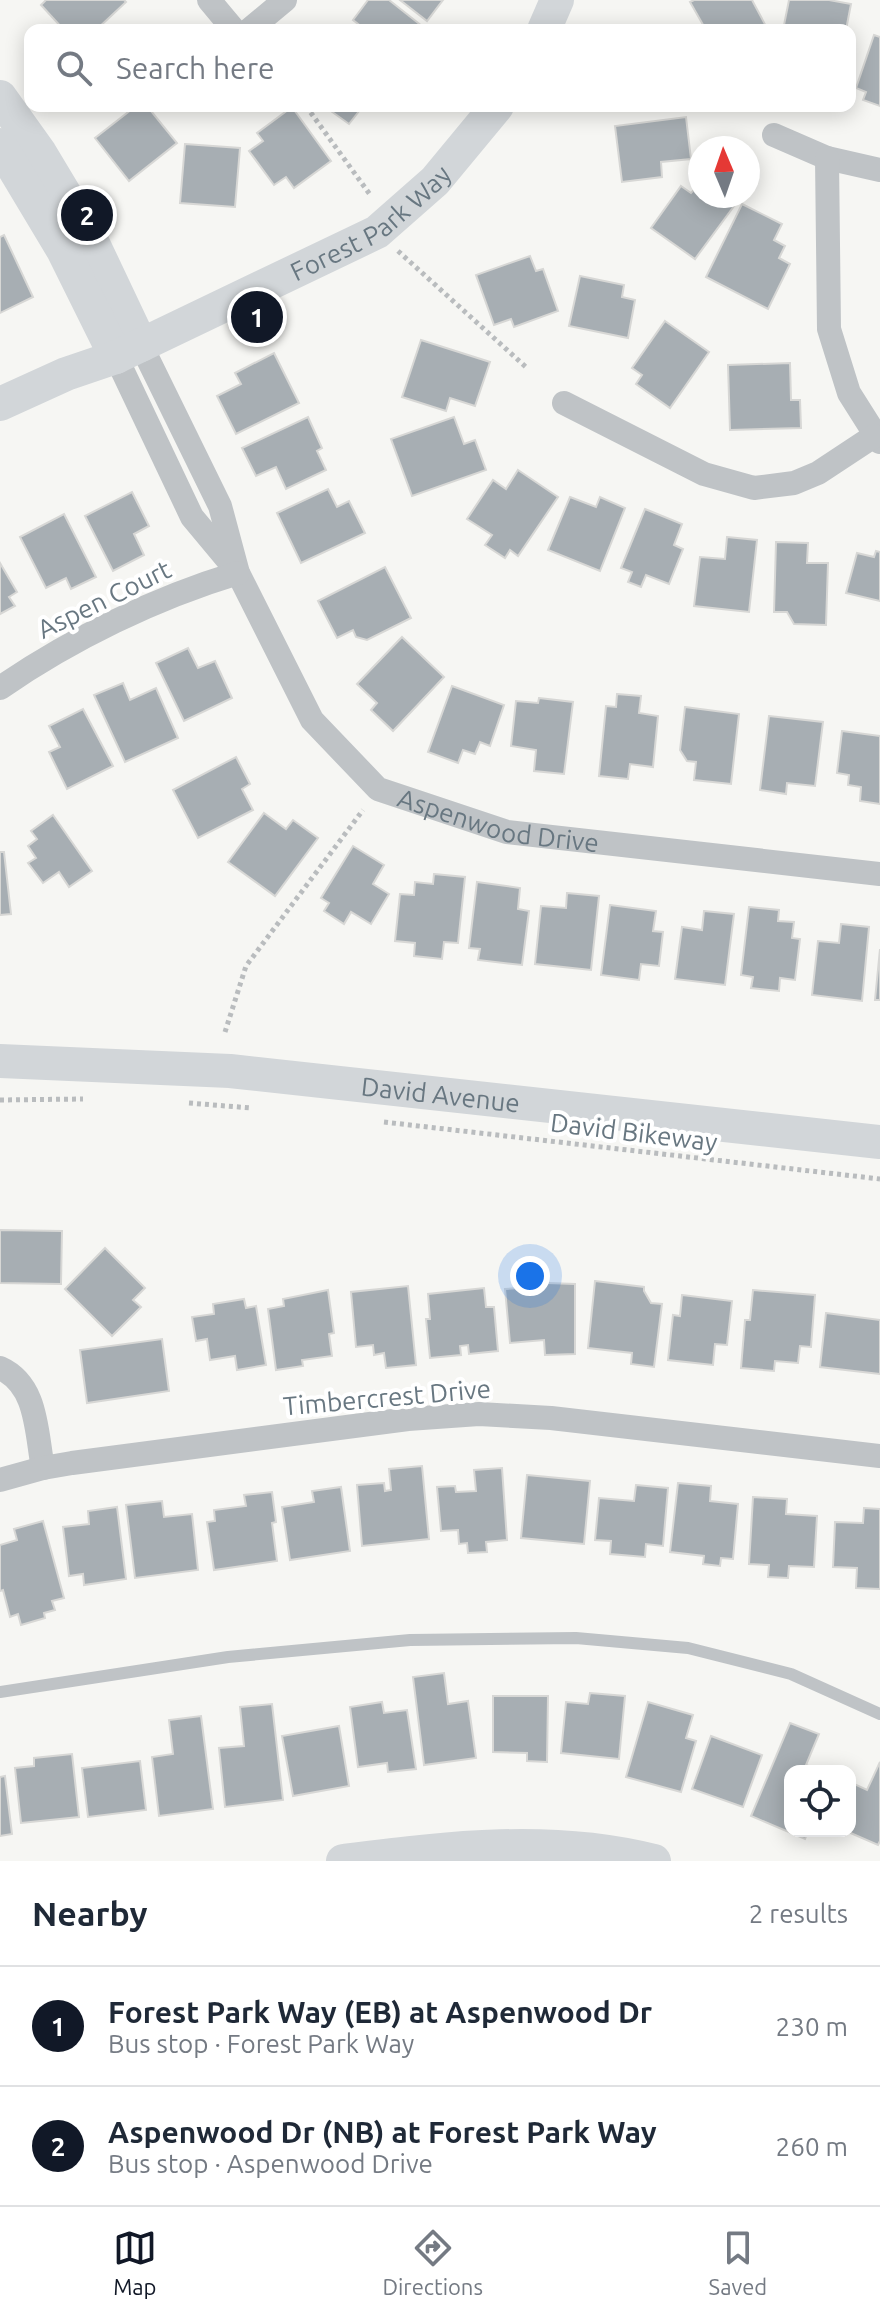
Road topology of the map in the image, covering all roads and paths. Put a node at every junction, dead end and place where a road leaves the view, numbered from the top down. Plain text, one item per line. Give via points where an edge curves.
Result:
1 (209, 0) edge
2 (285, 0) edge
3 (557, 0) edge
4 (229, 24) edge
5 (256, 24) edge
6 (547, 24) edge
7 (0, 97) edge
8 (310, 112) edge
9 (492, 112) edge
10 (774, 135) dead end
11 (0, 145) edge
12 (827, 158) junction
13 (880, 170) edge
14 (383, 227) junction
15 (128, 351) junction
16 (527, 368) dead end
17 (564, 403) dead end
18 (0, 404) edge
19 (877, 439) edge
20 (238, 573) junction
21 (0, 688) edge
22 (364, 809) dead end
23 (880, 874) edge
24 (225, 1032) dead end
25 (0, 1061) edge
26 (92, 1099) dead end
27 (0, 1100) edge
28 (184, 1103) dead end
29 (261, 1108) dead end
30 (380, 1122) dead end
31 (880, 1142) edge
32 (880, 1179) edge
33 (0, 1368) edge
34 (880, 1456) edge
35 (43, 1468) junction
36 (0, 1480) edge
37 (0, 1692) edge
38 (880, 1714) edge
39 (343, 1861) edge
40 (654, 1861) edge

1 - 4 street
2 - 5 street
3 - 6 main road
7 - 15 main road, Aspenwood Drive via 88,233
8 - 14 path
9 - 14 main road, Forest Park Way via 435,181
10 - 12 street
11 - 15 main road, Aspenwood Drive
12 - 13 street
12 - 19 street via 829,329 849,393
14 - 15 main road, Forest Park Way
14 - 16 path
15 - 18 main road, Forest Park Way
15 - 20 street, Aspenwood Drive via 220,506
17 - 19 street via 704,474 754,488 794,483
20 - 21 street, Aspen Court via 117,622
20 - 23 street, Aspenwood Drive via 312,720 378,789 507,832
22 - 24 path via 246,966
25 - 31 main road, David Avenue via 230,1071
26 - 27 path
28 - 29 path
30 - 32 path, David Bikeway
33 - 35 street via 26,1391
34 - 35 street, Timbercrest Drive via 551,1418 454,1414
35 - 36 street, Timbercrest Drive
37 - 38 lane via 228,1657 410,1640 576,1638 688,1648 791,1674
39 - 40 main road via 509,1844 570,1846

